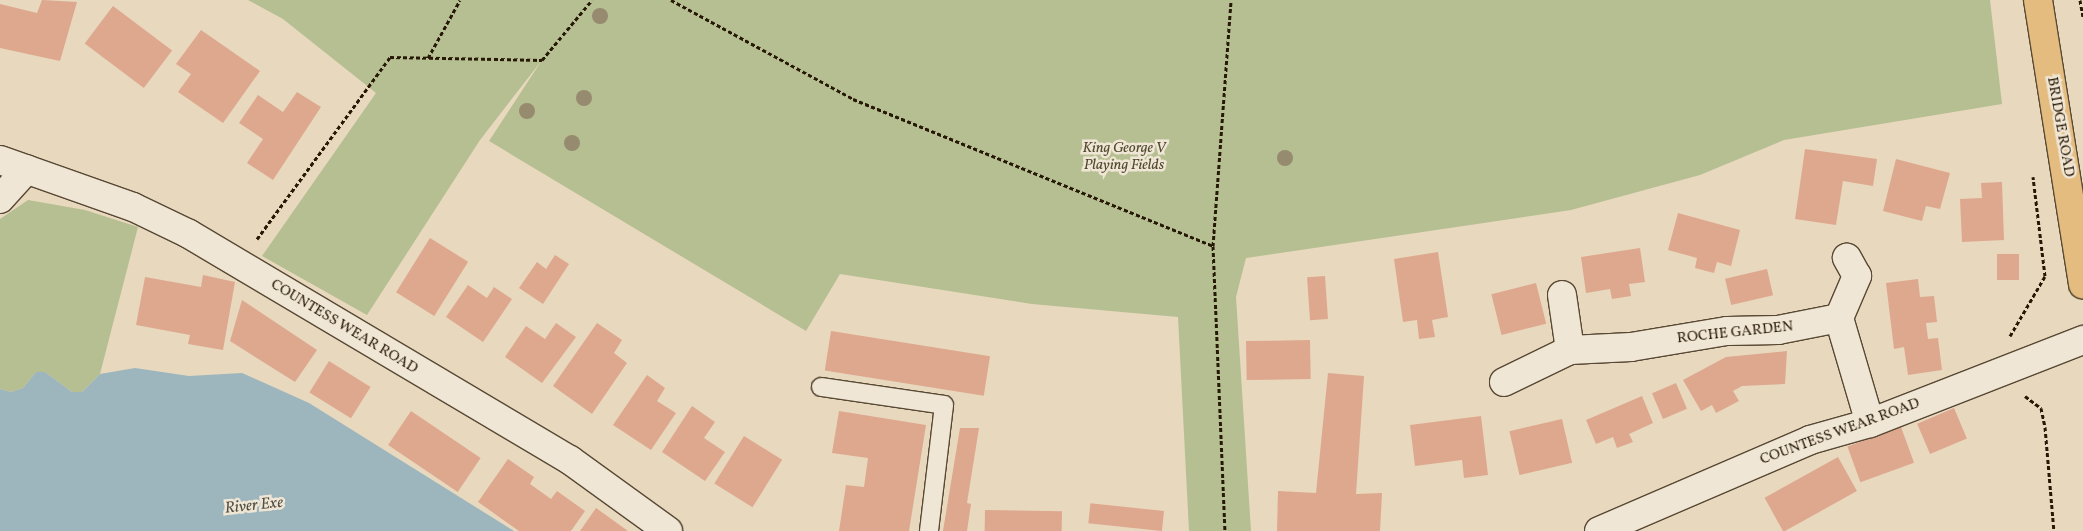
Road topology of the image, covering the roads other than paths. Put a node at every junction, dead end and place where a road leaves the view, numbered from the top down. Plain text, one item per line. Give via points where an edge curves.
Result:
1 (2038, 0) edge
2 (0, 160) edge
3 (27, 169) junction
4 (0, 198) edge
5 (1847, 258) dead end
6 (2083, 277) edge
7 (1562, 296) dead end
8 (1839, 318) junction
9 (2083, 340) edge
10 (1570, 350) junction
11 (1504, 382) dead end
12 (821, 387) dead end
13 (1870, 423) junction
14 (668, 531) edge
15 (929, 531) edge
16 (1599, 531) edge

1 - 6 main road, BRIDGE ROAD
2 - 3 street, COUNTESS WEAR ROAD
3 - 4 street
3 - 14 street, COUNTESS WEAR ROAD via 133,207 239,264 570,460
5 - 8 street via 1857,276
7 - 10 street
8 - 10 street, ROCHE GARDEN via 1778,330 1727,331 1631,347
8 - 13 street
9 - 13 street, COUNTESS WEAR ROAD
10 - 11 street, ROCHE GARDEN
12 - 15 lane via 944,405
13 - 16 street, COUNTESS WEAR ROAD via 1810,440

